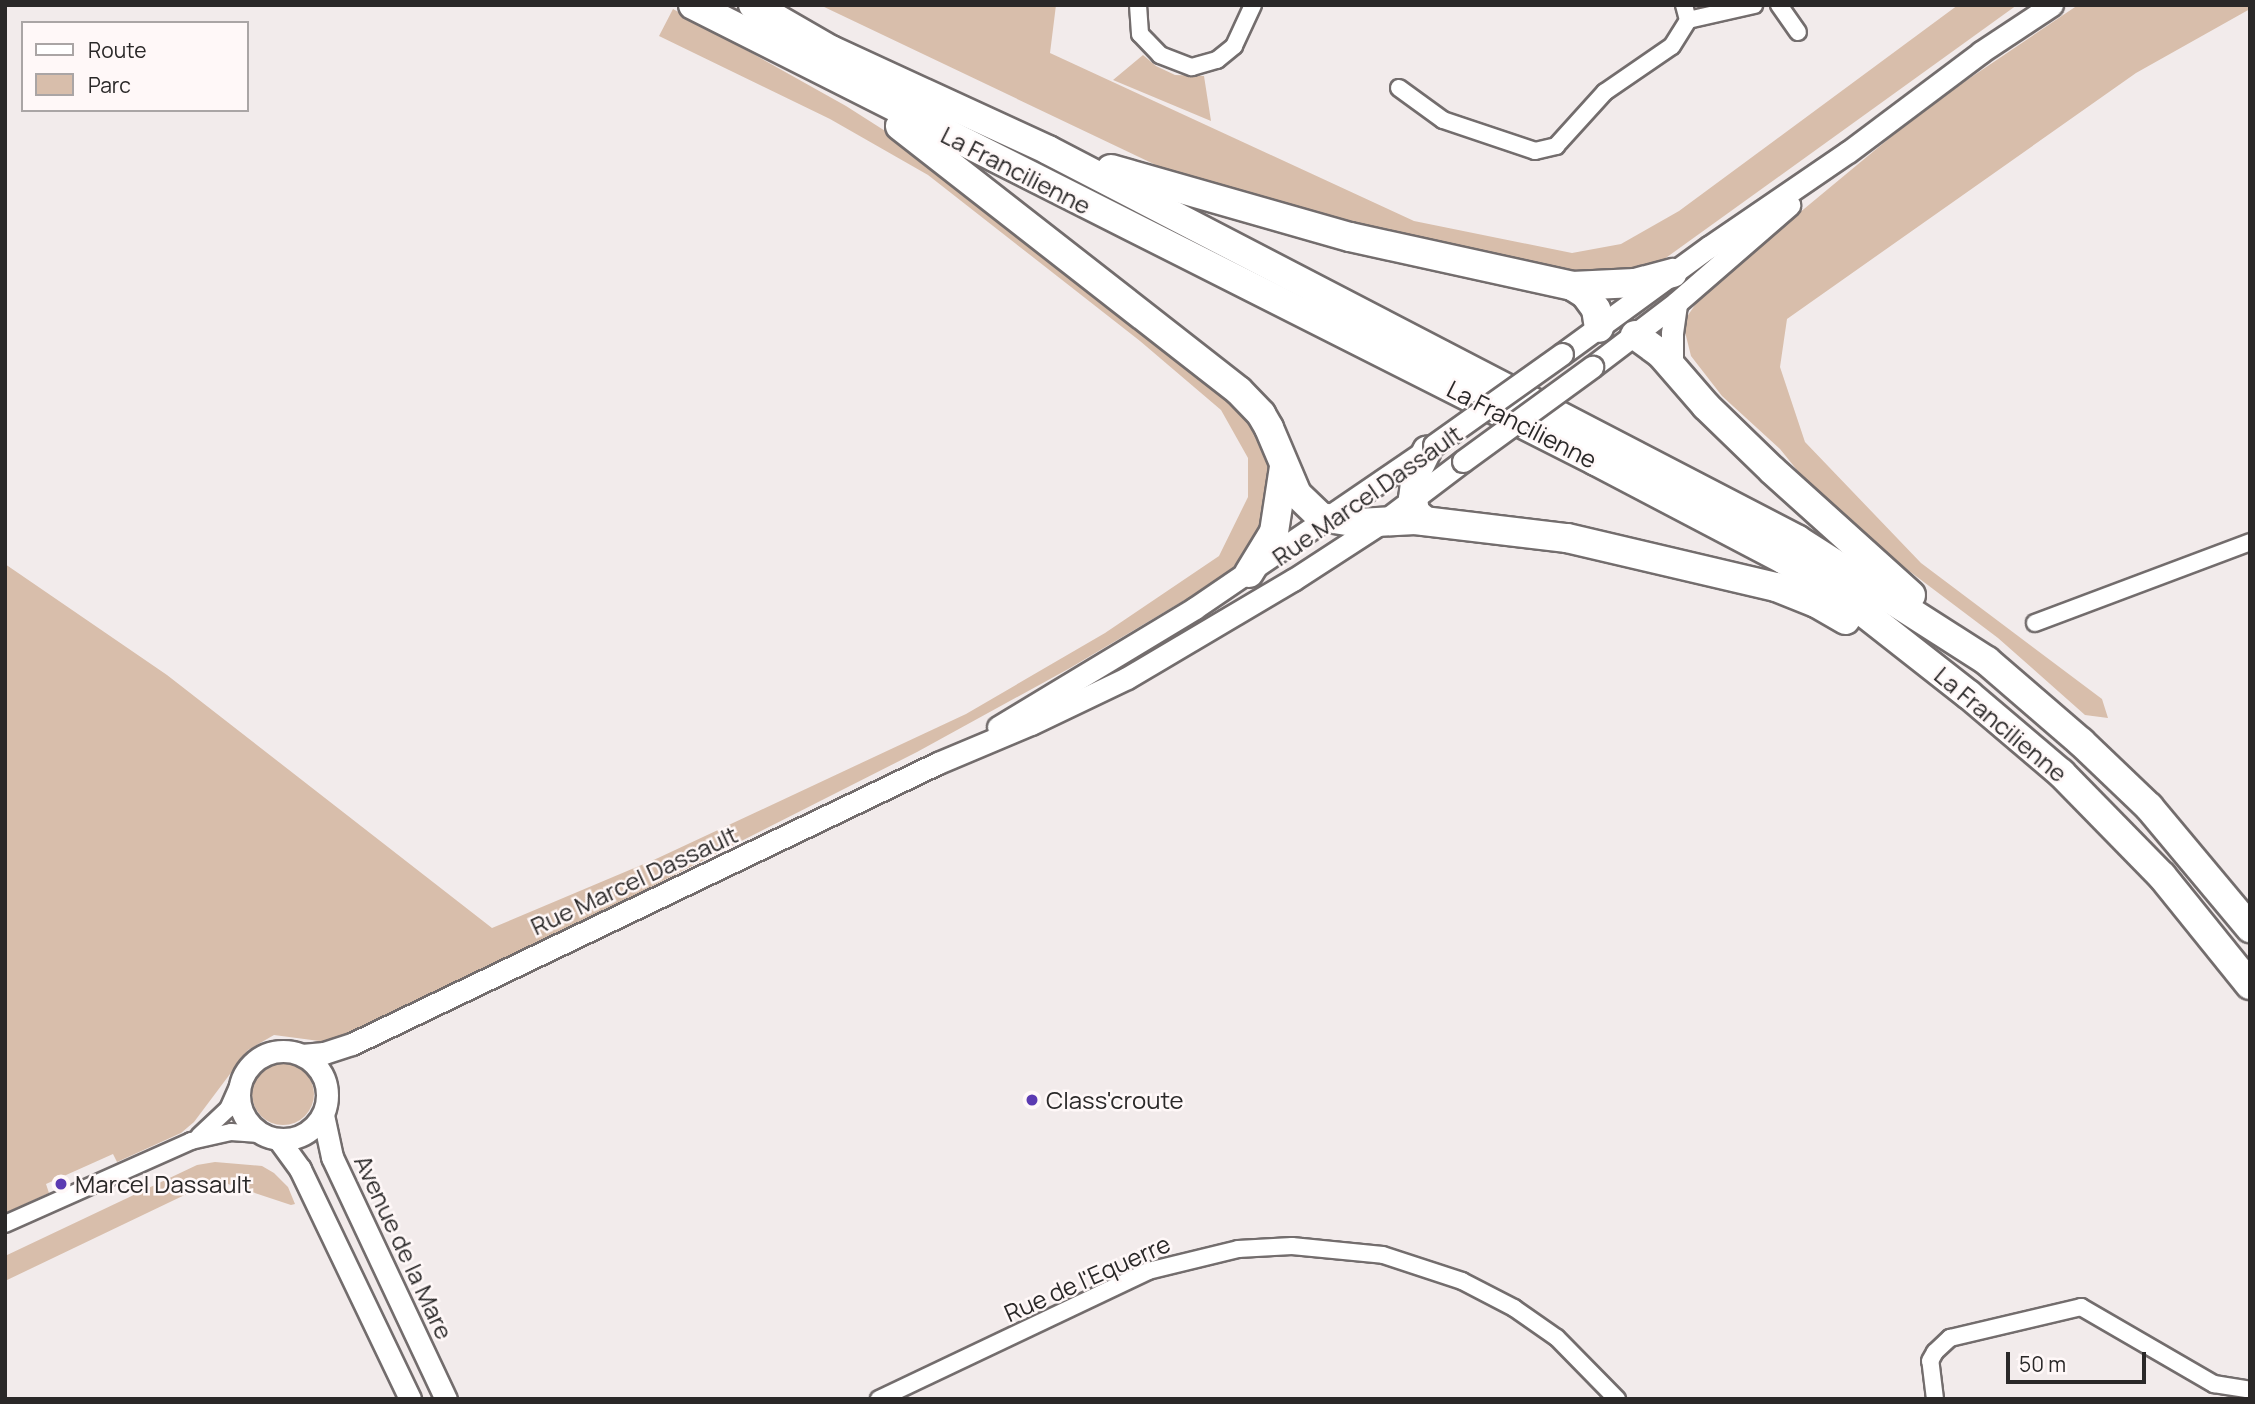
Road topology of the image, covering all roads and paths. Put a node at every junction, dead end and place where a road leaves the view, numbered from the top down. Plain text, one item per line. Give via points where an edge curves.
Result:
1 (693, 5) edge
2 (753, 5) edge
3 (1138, 5) edge
4 (1253, 5) edge
5 (1754, 5) edge
6 (1779, 5) edge
7 (2052, 5) edge
8 (1686, 13) edge
9 (1798, 32) dead end
10 (1399, 88) dead end
11 (874, 98) junction
12 (1048, 150) junction
13 (1848, 152) junction
14 (1673, 273) junction
15 (1572, 286) junction
16 (1676, 303) junction
17 (1599, 328) junction
18 (1635, 335) junction
19 (1672, 366) junction
20 (1430, 448) junction
21 (1284, 467) junction
22 (1419, 510) junction
23 (1326, 519) junction
24 (1384, 521) junction
25 (2250, 542) edge
26 (1249, 573) junction
27 (2035, 623) dead end
28 (1987, 662) junction
29 (1969, 695) junction
30 (938, 763) junction
31 (2250, 928) edge
32 (2250, 985) edge
33 (352, 1044) junction
34 (302, 1055) junction
35 (239, 1084) junction
36 (327, 1090) junction
37 (323, 1115) junction
38 (269, 1137) junction
39 (191, 1141) junction
40 (5, 1224) edge
41 (2250, 1390) edge
42 (410, 1399) edge
43 (446, 1399) edge
44 (879, 1399) edge
45 (1617, 1399) edge
46 (1935, 1399) edge

1 - 11 highway, La Francilienne
2 - 12 highway, La Francilienne via 831,50
3 - 4 street via 1140,34 1160,55 1192,66 1217,60 1234,46
5 - 8 street
6 - 9 street
7 - 13 street, Rue Marcel Dassault
8 - 10 street via 1672,46 1605,92 1556,146 1535,151 1443,120
11 - 21 highway via 900,126 1239,391 1261,414
11 - 29 highway, La Francilienne via 1773,553 1844,597
12 - 15 highway via 1350,237
12 - 28 highway, La Francilienne via 1798,540
13 - 14 street, Rue Marcel Dassault
13 - 16 street, Rue Marcel Dassault
14 - 15 highway via 1635,283
14 - 17 street, Rue Marcel Dassault
15 - 17 highway via 1596,309
16 - 18 street, Rue Marcel Dassault
16 - 19 street
17 - 18 street
17 - 20 street, Rue Marcel Dassault, bridge
18 - 19 highway
18 - 22 street, Rue Marcel Dassault, bridge via 1463,461
19 - 28 highway via 1772,470
20 - 22 highway via 1416,473
20 - 23 street, Rue Marcel Dassault
21 - 23 highway via 1303,502
21 - 26 highway via 1274,532
22 - 24 highway
22 - 29 highway via 1567,538 1776,587 1831,611
23 - 24 highway
23 - 26 street, Rue Marcel Dassault
24 - 30 street, Rue Marcel Dassault via 1127,678
25 - 27 street
26 - 30 street, Rue Marcel Dassault
28 - 31 highway, La Francilienne via 2149,807
29 - 32 highway, La Francilienne via 2117,828
30 - 33 street, Rue Marcel Dassault
33 - 34 street, Rue Marcel Dassault
33 - 36 street via 335,1066
34 - 35 street via 268,1053 247,1069
34 - 36 street via 320,1072
35 - 38 street via 240,1110
35 - 39 street via 228,1109
36 - 37 street
37 - 38 street via 305,1134
37 - 43 street, Avenue de la Mare via 331,1157
38 - 39 street via 231,1132
38 - 42 street via 300,1169
39 - 40 street
41 - 46 street via 2214,1384 2081,1307 1950,1338 1930,1361
44 - 45 street, Rue de l'Equerre via 1148,1271 1238,1249 1292,1246 1383,1255 1462,1282 1514,1308 1557,1338

